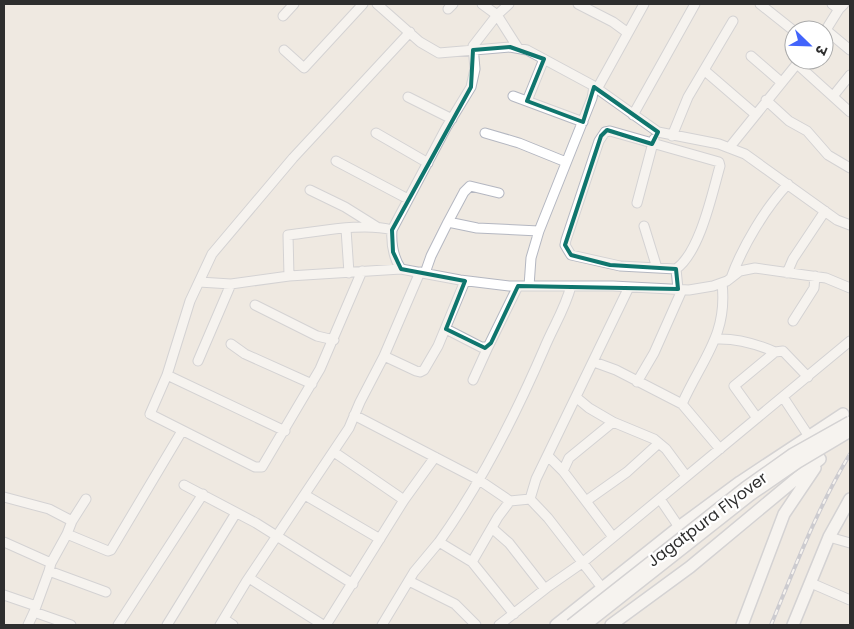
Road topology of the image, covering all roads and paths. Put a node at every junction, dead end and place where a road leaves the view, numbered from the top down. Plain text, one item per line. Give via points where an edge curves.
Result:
1 (294, 4) edge
2 (362, 4) edge
3 (482, 4) edge
4 (509, 4) edge
5 (578, 4) edge
6 (644, 4) edge
7 (695, 4) edge
8 (760, 4) edge
9 (380, 5) edge
10 (838, 6) edge
11 (496, 15) junction
12 (283, 16) dead end
13 (831, 20) edge
14 (733, 21) dead end
15 (784, 23) edge
16 (410, 32) junction
17 (628, 33) junction
18 (834, 38) edge
19 (518, 48) junction
20 (284, 50) dead end
21 (473, 50) junction
22 (850, 50) edge
23 (751, 56) dead end
24 (544, 59) junction
25 (704, 70) junction
26 (792, 70) edge
27 (807, 70) edge
28 (850, 75) edge
29 (781, 82) junction
30 (596, 88) junction
31 (834, 95) junction
32 (513, 96) dead end
33 (408, 98) dead end
34 (766, 100) junction
35 (527, 101) junction
36 (850, 112) edge
37 (755, 114) junction
38 (633, 115) junction
39 (452, 119) junction
40 (583, 122) junction
41 (658, 132) junction
42 (376, 133) dead end
43 (485, 133) dead end
44 (672, 136) junction
45 (652, 144) junction
46 (729, 148) junction
47 (336, 161) dead end
48 (566, 162) junction
49 (428, 163) junction
50 (850, 168) edge
51 (788, 184) junction
52 (310, 190) dead end
53 (499, 193) dead end
54 (408, 199) junction
55 (637, 202) dead end
56 (825, 212) junction
57 (448, 222) junction
58 (644, 226) dead end
59 (850, 226) edge
60 (377, 227) junction
61 (346, 229) junction
62 (392, 230) junction
63 (539, 232) junction
64 (657, 268) junction
65 (402, 269) junction
66 (676, 269) junction
67 (362, 271) junction
68 (348, 272) junction
69 (422, 273) junction
70 (787, 273) junction
71 (289, 276) junction
72 (815, 276) junction
73 (731, 278) junction
74 (465, 281) junction
75 (199, 282) junction
76 (722, 283) junction
77 (232, 284) junction
78 (849, 285) edge
79 (518, 286) junction
80 (529, 286) junction
81 (571, 286) junction
82 (629, 287) junction
83 (680, 289) junction
84 (255, 305) dead end
85 (793, 321) dead end
86 (446, 328) junction
87 (715, 339) junction
88 (334, 340) junction
89 (850, 341) edge
90 (230, 344) dead end
91 (488, 347) junction
92 (775, 352) junction
93 (384, 356) junction
94 (198, 361) dead end
95 (594, 362) junction
96 (167, 374) junction
97 (808, 377) junction
98 (473, 380) dead end
99 (637, 382) junction
100 (312, 384) junction
101 (783, 397) junction
102 (577, 398) junction
103 (682, 404) junction
104 (848, 414) edge
105 (354, 415) junction
106 (757, 418) junction
107 (613, 422) junction
108 (182, 431) junction
109 (285, 431) junction
110 (850, 431) edge
111 (810, 437) junction
112 (659, 443) junction
113 (720, 450) junction
114 (334, 452) junction
115 (549, 457) junction
116 (435, 458) junction
117 (820, 459) junction
118 (564, 471) junction
119 (686, 476) junction
120 (479, 480) junction
121 (184, 485) dead end
122 (203, 494) junction
123 (306, 495) junction
124 (4, 497) edge
125 (86, 499) dead end
126 (530, 499) junction
127 (660, 499) junction
128 (850, 499) edge
129 (404, 500) junction
130 (586, 500) junction
131 (510, 501) junction
132 (236, 513) junction
133 (72, 521) junction
134 (679, 527) junction
135 (493, 529) junction
136 (67, 534) junction
137 (276, 536) junction
138 (613, 537) junction
139 (829, 537) junction
140 (380, 539) junction
141 (4, 542) edge
142 (439, 542) junction
143 (850, 543) edge
144 (472, 562) junction
145 (582, 563) junction
146 (50, 567) junction
147 (249, 578) junction
148 (409, 581) junction
149 (811, 583) junction
150 (353, 584) junction
151 (545, 589) junction
152 (602, 589) junction
153 (106, 592) dead end
154 (4, 595) edge
155 (850, 600) edge
156 (35, 609) junction
157 (514, 614) junction
158 (222, 622) edge
159 (28, 625) edge
160 (71, 625) edge
161 (118, 625) edge
162 (167, 625) edge
163 (233, 625) edge
164 (324, 625) edge
165 (382, 625) edge
166 (476, 625) edge
167 (499, 625) edge
168 (556, 625) edge
169 (571, 625) edge
170 (585, 625) edge
171 (611, 625) edge
172 (742, 625) edge
173 (793, 625) edge

1 - 12 street
2 - 20 street via 304,68
3 - 11 street
4 - 11 street
5 - 17 street
6 - 17 street
7 - 38 street
8 - 15 street
9 - 16 street
10 - 13 street
11 - 19 street
11 - 21 street
14 - 25 street
16 - 21 street via 438,53
16 - 75 street via 212,254
17 - 30 street
18 - 22 street
19 - 21 street
19 - 24 street
21 - 39 street via 475,69 471,87
23 - 29 street
24 - 30 street
24 - 35 street
25 - 37 street
25 - 44 street via 688,97
26 - 29 street
27 - 31 street
28 - 31 street
29 - 34 street
30 - 38 street
30 - 40 street
31 - 36 street
32 - 35 street
33 - 39 street
34 - 37 street
34 - 50 street via 789,121 807,131 828,154
35 - 40 street
37 - 46 street
38 - 41 street
39 - 49 street
40 - 48 street
41 - 44 street
41 - 45 street
42 - 49 street
43 - 48 street
44 - 46 street
45 - 55 street
45 - 64 street via 610,131 601,136 565,245 571,255 620,266
45 - 66 street via 716,159 720,166 702,226 686,261
46 - 51 street via 745,154
47 - 54 street
48 - 63 street
49 - 54 street
51 - 56 street
51 - 73 street via 772,200
52 - 60 street
53 - 57 street via 470,186
54 - 62 street
56 - 59 street
56 - 70 street
57 - 63 street via 477,228
57 - 69 street
58 - 64 street
60 - 61 street
60 - 62 street
61 - 68 street
61 - 71 street via 288,235
62 - 65 street via 393,252
63 - 80 street via 531,258
64 - 66 street
65 - 67 street
65 - 69 street
66 - 83 street
67 - 68 street
67 - 88 street
68 - 71 street
69 - 74 street
69 - 93 street
70 - 72 street
70 - 73 street via 755,268 740,271
71 - 77 street
72 - 78 street
72 - 85 street via 814,288
73 - 76 street
74 - 79 street
74 - 86 street
75 - 77 street
75 - 96 street
76 - 83 street
76 - 87 street via 723,313
77 - 94 street
79 - 80 street
79 - 91 street
80 - 81 street
81 - 82 street
81 - 120 street via 565,309 513,418
82 - 83 street
82 - 95 street
83 - 99 street via 673,314
84 - 88 street via 317,336
86 - 91 street via 481,347
86 - 93 street via 426,367 420,372
87 - 92 street via 726,338
87 - 103 street
88 - 100 street
89 - 97 street
90 - 100 street
91 - 98 street
92 - 97 street via 783,351
92 - 106 street via 734,386
93 - 105 street
95 - 99 street
95 - 102 street
96 - 108 street via 150,414
96 - 109 street
97 - 101 street
99 - 103 street
100 - 109 street
101 - 106 street
101 - 111 street
102 - 107 street
102 - 115 street
103 - 113 street
104 - 111 street
104 - 117 street
104 - 169 street, Jagatpura Flyover, bridge via 751,484
105 - 114 street
105 - 116 street
106 - 113 street
107 - 112 street
107 - 118 street via 569,458
108 - 109 street via 259,468 266,464
108 - 136 street via 111,550
110 - 170 street, Jagatpura Flyover, bridge via 750,495
111 - 117 street
111 - 134 street via 740,482
112 - 119 street
112 - 130 street via 628,472
113 - 119 street
114 - 123 street
114 - 129 street
115 - 118 street
115 - 126 street via 536,479
116 - 120 street
116 - 129 street
117 - 171 street via 690,566
117 - 172 street via 784,514
118 - 130 street
119 - 127 street
120 - 131 street
120 - 142 street
121 - 122 street
122 - 132 street
122 - 161 street
123 - 137 street
123 - 140 street
124 - 133 street via 49,510
125 - 133 street
126 - 131 street
126 - 145 street
127 - 134 street
127 - 138 street
128 - 139 street
129 - 140 street
130 - 138 street
131 - 135 street
132 - 137 street
132 - 162 street
133 - 136 street
134 - 152 street
135 - 144 street
135 - 151 street via 509,543
136 - 146 street
137 - 147 street
137 - 150 street
138 - 145 street
139 - 143 street
139 - 149 street
140 - 150 street
141 - 146 street
142 - 144 street
142 - 148 street
144 - 157 street
145 - 151 street
145 - 152 street
146 - 153 street
146 - 156 street
147 - 158 street
147 - 164 street
148 - 165 street
148 - 166 street via 455,604
149 - 155 street
149 - 173 street
150 - 164 street
151 - 157 street
152 - 168 street
154 - 156 street
156 - 159 street
156 - 160 street
157 - 167 street
158 - 163 street

